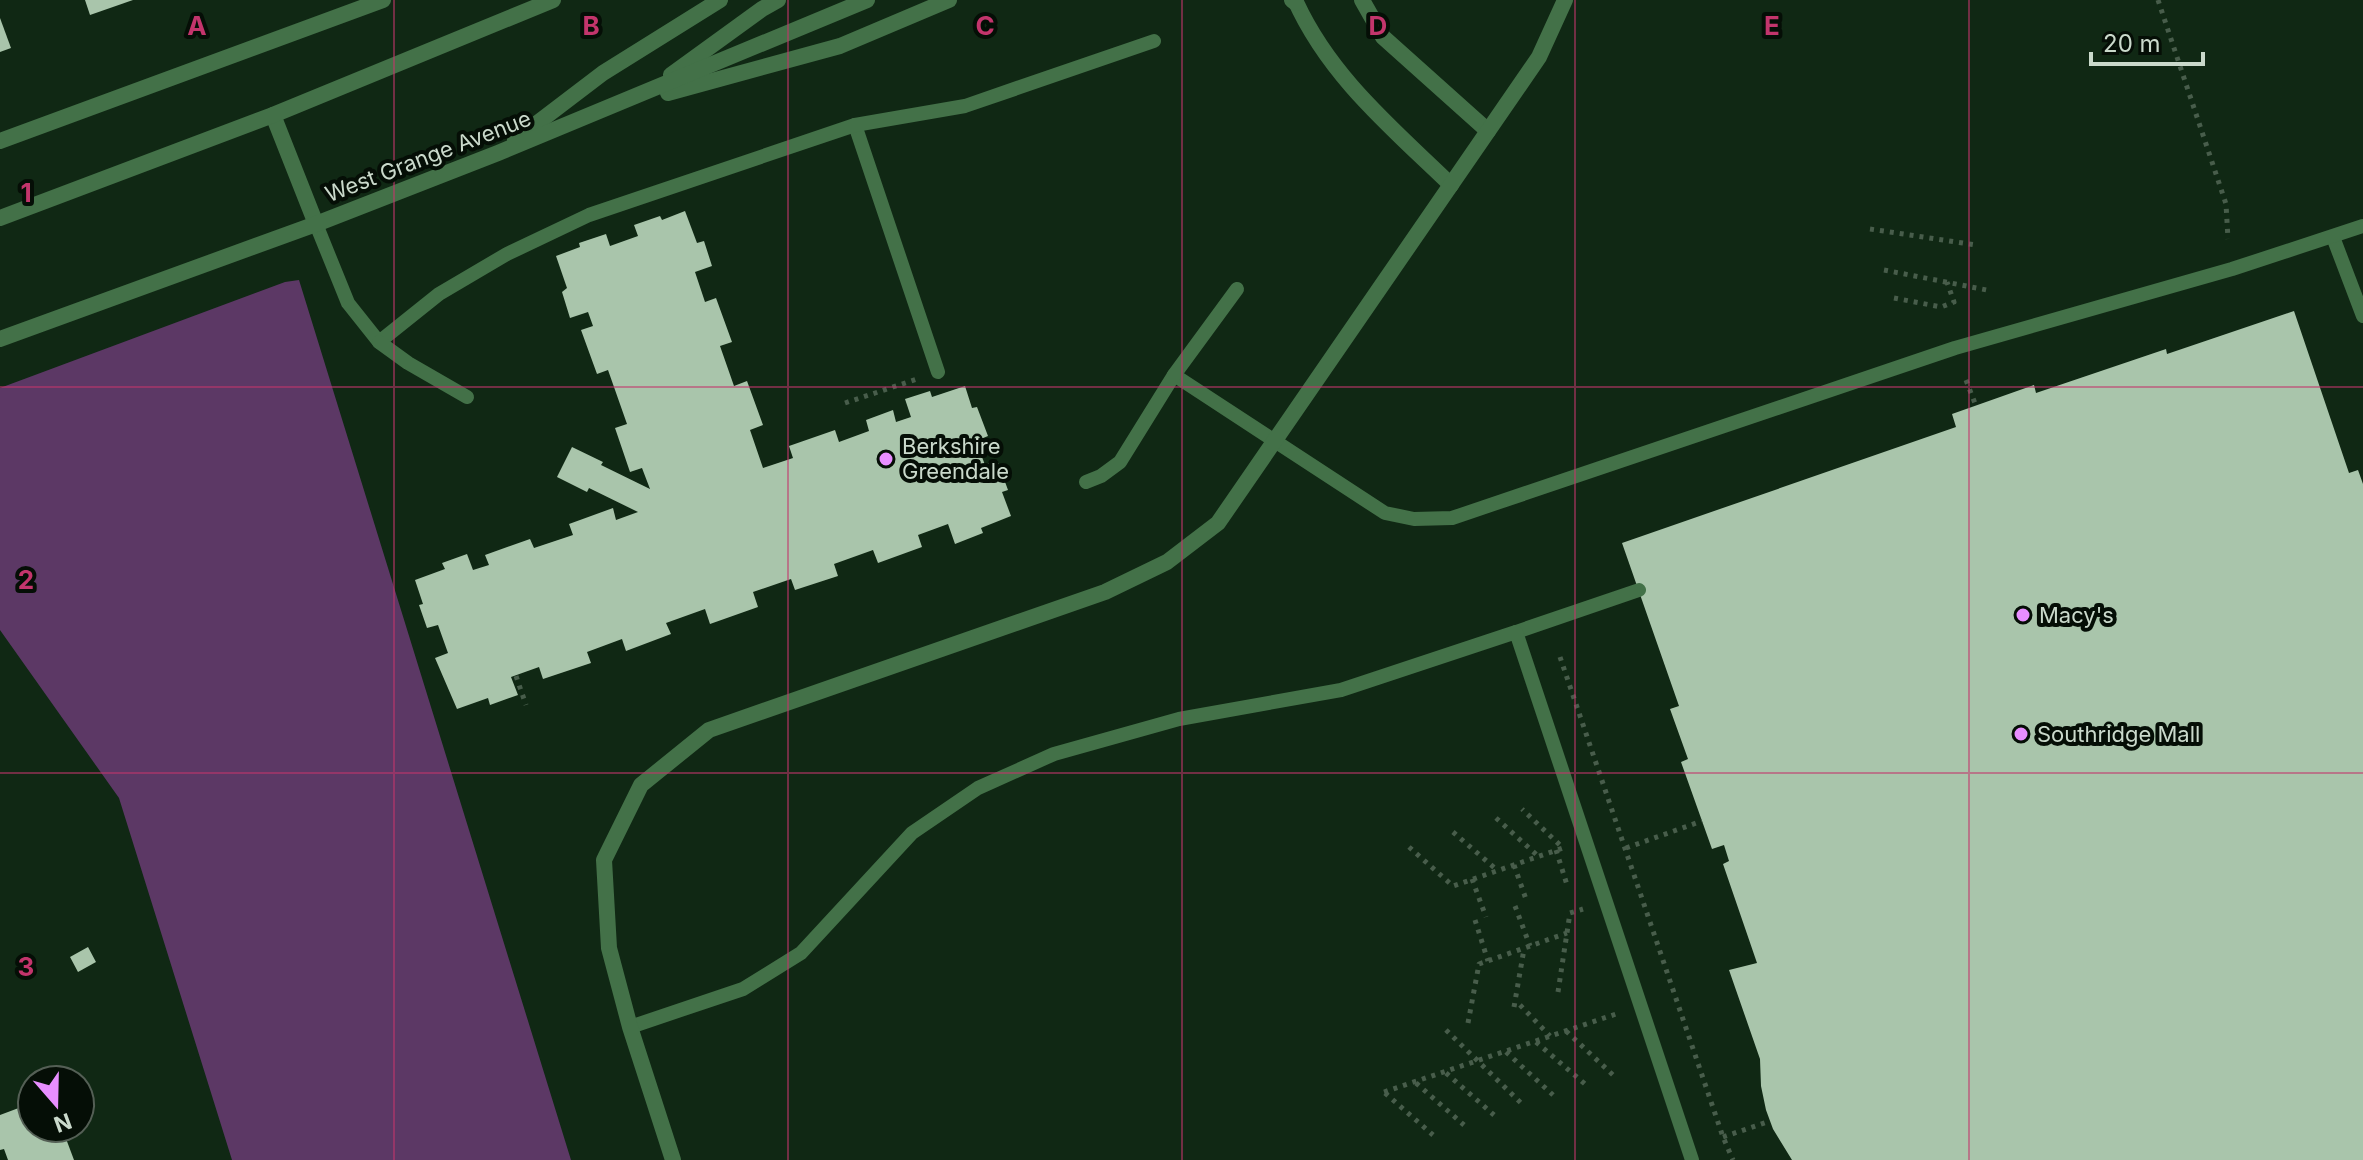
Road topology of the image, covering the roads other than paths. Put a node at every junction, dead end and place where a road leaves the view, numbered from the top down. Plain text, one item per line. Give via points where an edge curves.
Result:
1 (383, 0) edge
2 (553, 0) edge
3 (720, 0) edge
4 (778, 0) edge
5 (867, 0) edge
6 (949, 0) edge
7 (1362, 0) edge
8 (1565, 0) edge
9 (1294, 1) edge
10 (1154, 41) dead end
11 (647, 92) junction
12 (605, 110) junction
13 (273, 115) junction
14 (855, 125) junction
15 (1488, 131) junction
16 (0, 141) edge
17 (498, 153) junction
18 (1451, 185) junction
19 (0, 218) edge
20 (316, 224) junction
21 (2363, 226) edge
22 (2333, 237) junction
23 (1237, 289) dead end
24 (2363, 316) edge
25 (0, 339) edge
26 (379, 342) junction
27 (938, 372) dead end
28 (1174, 375) junction
29 (467, 397) dead end
30 (1275, 440) junction
31 (1086, 482) dead end
32 (1639, 590) dead end
33 (1516, 632) junction
34 (630, 1027) junction
35 (673, 1160) edge
36 (1692, 1160) edge

1 - 16 street
2 - 13 street
3 - 17 street via 603,73
4 - 11 street
5 - 11 street, West Grange Avenue
6 - 12 street via 840,46
7 - 15 street via 1383,37
8 - 15 street via 1539,57
9 - 18 street via 1348,86
10 - 14 lane via 965,106
11 - 12 street, West Grange Avenue
12 - 17 street, West Grange Avenue
13 - 19 street
13 - 20 street
14 - 26 lane via 589,215 439,294
14 - 27 lane
15 - 18 street
17 - 20 street, West Grange Avenue
18 - 30 street
20 - 25 street, West Grange Avenue
20 - 26 lane via 348,303
21 - 22 lane
22 - 24 lane
22 - 30 lane via 1955,348 1452,518 1385,513
23 - 28 lane
26 - 29 lane
28 - 30 lane
28 - 31 lane via 1120,462
30 - 34 street via 1218,523 1167,562 1105,592 709,730 641,785 604,860 609,948
32 - 33 lane
33 - 34 lane via 1341,690 1179,719 1054,754 978,788 912,833 801,953 743,989
33 - 36 lane
34 - 35 street

